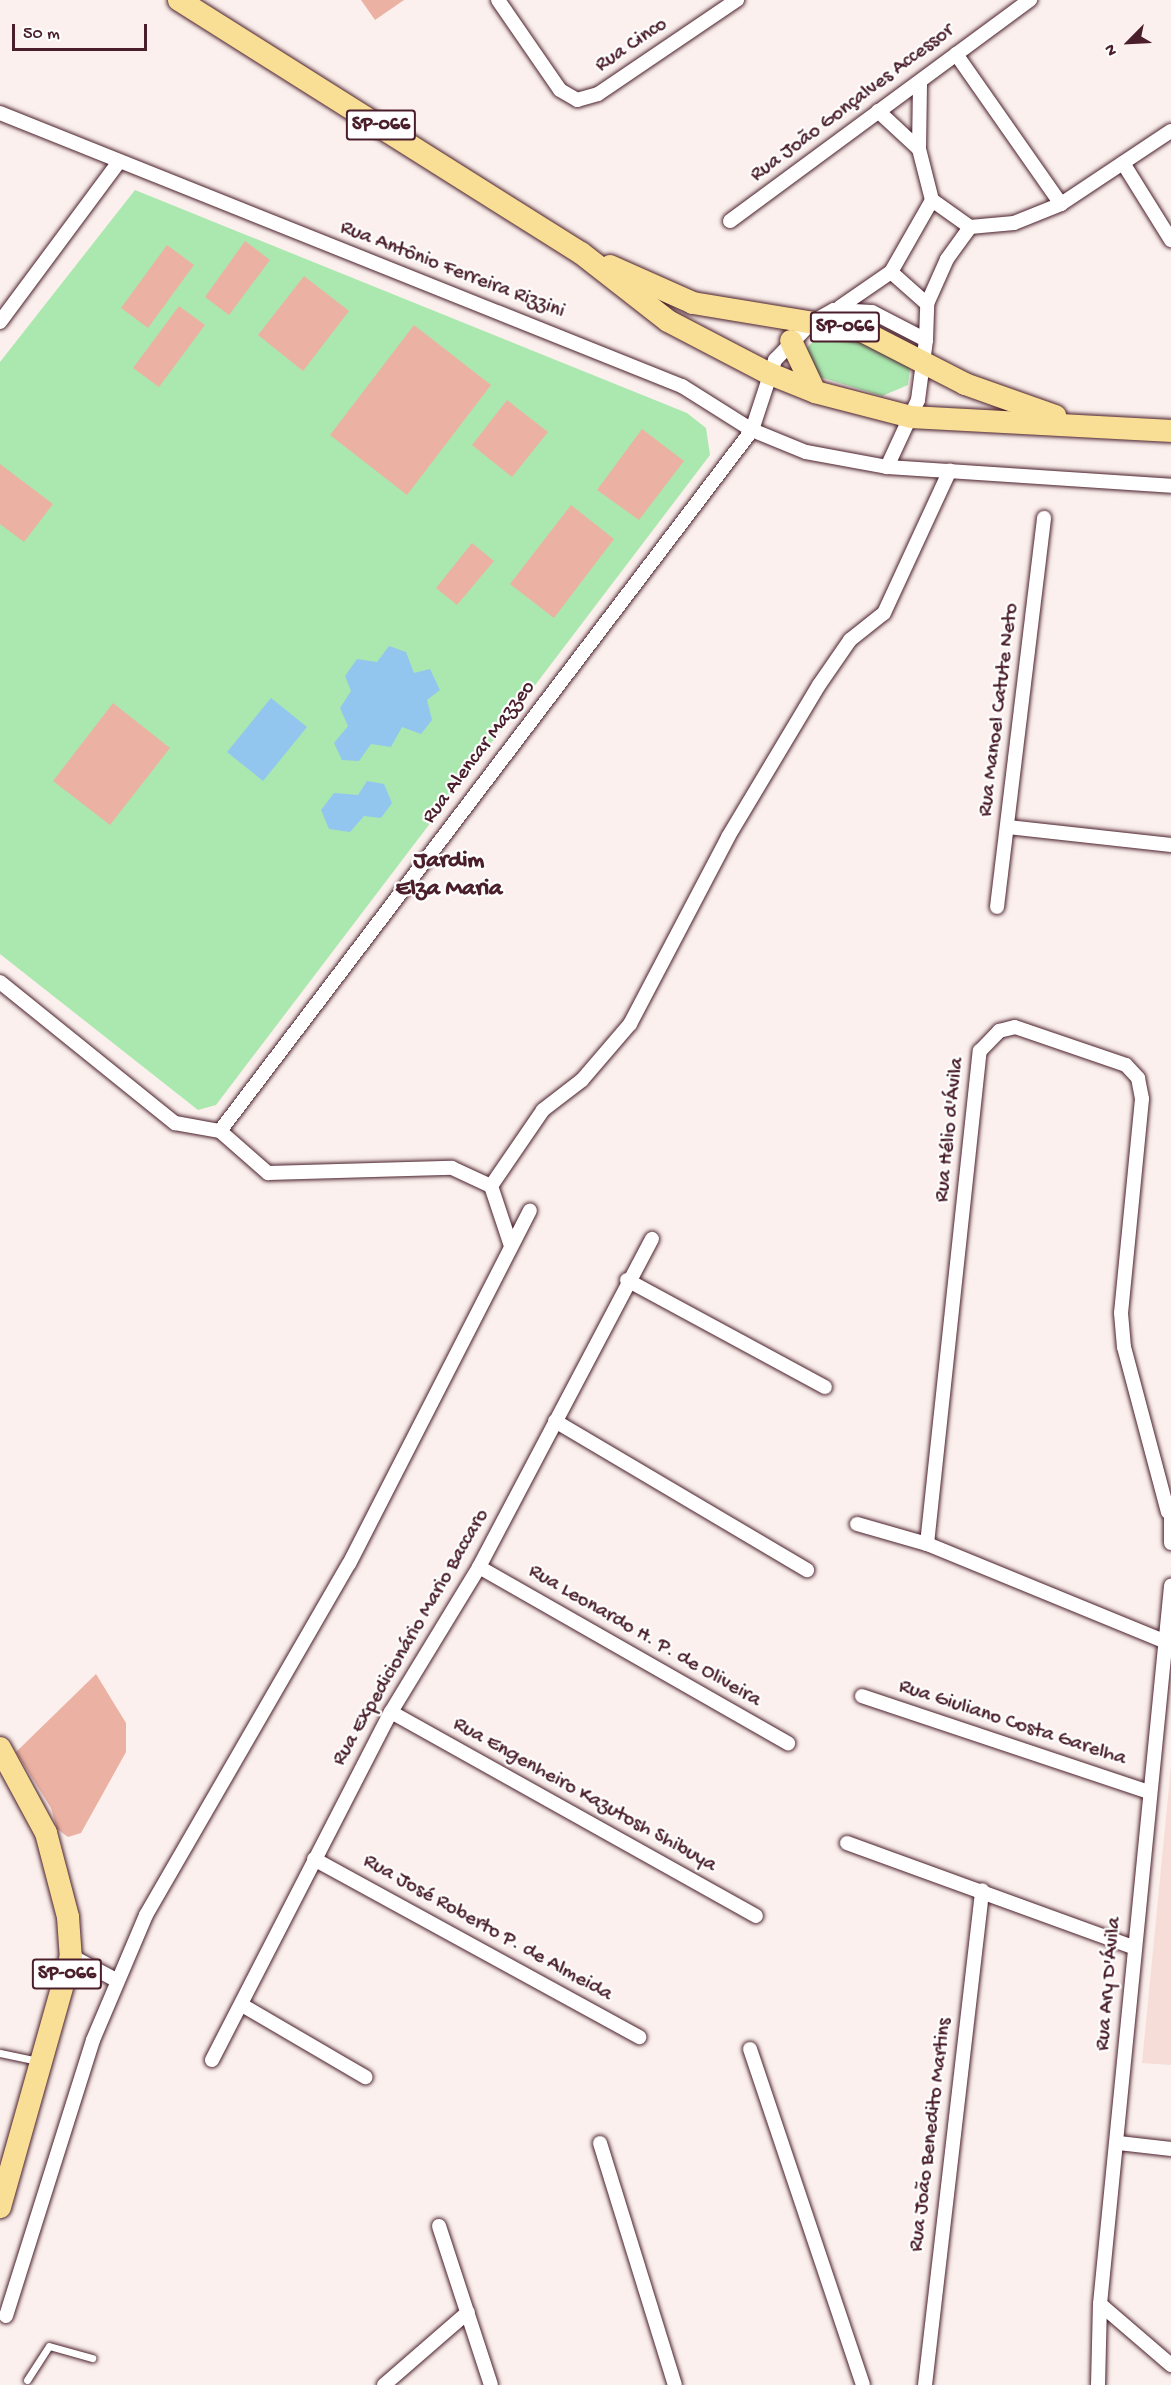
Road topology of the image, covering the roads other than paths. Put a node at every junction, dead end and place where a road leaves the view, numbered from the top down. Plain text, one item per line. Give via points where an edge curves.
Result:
1 (179, 0) edge
2 (498, 0) edge
3 (737, 0) edge
4 (1030, 0) edge
5 (956, 54) junction
6 (920, 83) junction
7 (878, 111) junction
8 (0, 112) edge
9 (1171, 131) edge
10 (919, 149) junction
11 (118, 163) junction
12 (1123, 163) junction
13 (932, 200) junction
14 (1061, 204) junction
15 (730, 221) dead end
16 (970, 227) junction
17 (1169, 233) edge
18 (581, 253) junction
19 (891, 272) junction
20 (927, 304) junction
21 (834, 310) junction
22 (0, 322) edge
23 (812, 322) junction
24 (791, 341) junction
25 (925, 351) junction
26 (768, 373) junction
27 (815, 393) junction
28 (912, 417) junction
29 (1102, 427) junction
30 (752, 430) junction
31 (1171, 431) edge
32 (887, 467) junction
33 (950, 470) junction
34 (1171, 486) edge
35 (1044, 518) dead end
36 (1008, 827) junction
37 (1171, 845) edge
38 (997, 907) dead end
39 (0, 982) edge
40 (220, 1131) junction
41 (491, 1186) junction
42 (530, 1211) dead end
43 (652, 1239) dead end
44 (511, 1246) junction
45 (627, 1280) junction
46 (825, 1387) dead end
47 (555, 1421) junction
48 (1169, 1510) edge
49 (857, 1524) dead end
50 (1171, 1543) edge
51 (927, 1544) junction
52 (479, 1567) junction
53 (807, 1570) dead end
54 (1171, 1586) edge
55 (1169, 1643) edge
56 (862, 1696) dead end
57 (391, 1712) junction
58 (788, 1743) dead end
59 (0, 1748) edge
60 (1149, 1792) junction
61 (847, 1843) dead end
62 (314, 1858) junction
63 (982, 1890) junction
64 (756, 1916) dead end
65 (1133, 1947) junction
66 (71, 1956) junction
67 (116, 1980) junction
68 (242, 2005) junction
69 (639, 2037) dead end
70 (750, 2049) dead end
71 (0, 2053) edge
72 (212, 2061) dead end
73 (44, 2062) junction
74 (365, 2077) dead end
75 (600, 2143) dead end
76 (1119, 2143) junction
77 (1156, 2148) junction
78 (1171, 2149) edge
79 (1171, 2160) edge
80 (0, 2207) edge
81 (439, 2226) dead end
82 (1100, 2304) junction
83 (468, 2312) junction
84 (6, 2316) dead end
85 (92, 2358) dead end
86 (1171, 2365) edge
87 (27, 2380) dead end
88 (384, 2385) edge
89 (491, 2385) edge
90 (675, 2385) edge
91 (863, 2385) edge
92 (925, 2385) edge
93 (1098, 2385) edge

1 - 18 main road, SP-066
2 - 3 street, Rua Cinco via 560,90 578,100 598,94
4 - 5 street, Rua João Gonçalves Accessor
5 - 6 street, Rua João Gonçalves Accessor
5 - 14 street
6 - 7 street, Rua João Gonçalves Accessor
6 - 10 street
7 - 10 street
7 - 15 street, Rua João Gonçalves Accessor
8 - 11 street, Rua Antônio Ferreira Rizzini
9 - 12 street
10 - 13 street
11 - 22 street
11 - 30 street, Rua Antônio Ferreira Rizzini via 682,386
12 - 14 street
12 - 17 street
13 - 16 street
13 - 19 street
14 - 16 street via 1014,223
16 - 20 street via 947,259
18 - 23 main road, SP-066 via 693,303
18 - 26 main road, SP-066 via 668,321
19 - 20 street
19 - 21 street
20 - 25 street
21 - 23 street
21 - 25 street via 872,312
23 - 24 street
23 - 25 main road, SP-066 via 862,331
24 - 26 street
24 - 27 main road
25 - 28 street
25 - 29 main road, SP-066 via 1011,402
26 - 27 main road, SP-066
26 - 30 street
27 - 28 main road, SP-066
28 - 29 main road, SP-066
28 - 32 street
29 - 31 main road, SP-066
30 - 32 street, Rua Antônio Ferreira Rizzini via 837,461
30 - 40 street, Rua Alencar Mazzeo
32 - 33 street, Rua Antônio Ferreira Rizzini
33 - 34 street, Rua Antônio Ferreira Rizzini
33 - 41 street via 884,613 850,640 819,684 728,837 630,1024 582,1080 543,1110
35 - 36 street, Rua Manoel Catute Neto
36 - 37 street
36 - 38 street, Rua Manoel Catute Neto
39 - 40 street via 175,1123
40 - 41 street via 268,1173 452,1168
41 - 44 street
42 - 44 street
43 - 45 street, Rua Expedicionário Mario Baccaro
44 - 67 street via 349,1564 215,1791
45 - 46 street
45 - 47 street, Rua Expedicionário Mario Baccaro
47 - 52 street, Rua Expedicionário Mario Baccaro
47 - 53 street
48 - 50 street
48 - 51 street, Rua Hélio d'Ávila via 1124,1347 1121,1312 1142,1098 1138,1078 1126,1065 1015,1027 999,1031 980,1051
49 - 51 street
51 - 55 street
52 - 57 street, Rua Expedicionário Mario Baccaro
52 - 58 street, Rua Leonardo H. P. de Oliveira
54 - 55 street, Rua Ary D'Ávila
55 - 60 street, Rua Ary D'Ávila
56 - 60 street, Rua Giuliano Costa Garelha
57 - 62 street, Rua Expedicionário Mario Baccaro
57 - 64 street, Rua Engenheiro Kazutosh Shibuya
59 - 66 main road, SP-066 via 46,1833 68,1917
60 - 65 street, Rua Ary D'Ávila
61 - 63 street
62 - 68 street, Rua Expedicionário Mario Baccaro
62 - 69 street, Rua José Roberto P. de Almeida
63 - 65 street
63 - 92 street, Rua João Benedito Martins
65 - 76 street, Rua Ary D'Ávila
66 - 67 street
66 - 73 main road, SP-066
67 - 84 street
68 - 72 street, Rua Expedicionário Mario Baccaro
68 - 74 street
70 - 91 street
71 - 73 lane
73 - 80 main road, SP-066
75 - 90 street
76 - 77 street
76 - 82 street, Rua Ary D'Ávila
77 - 78 street
77 - 79 street
81 - 83 street
82 - 86 street
82 - 93 street, Rua Ary D'Ávila
83 - 88 street
83 - 89 street
85 - 87 lane via 49,2346

